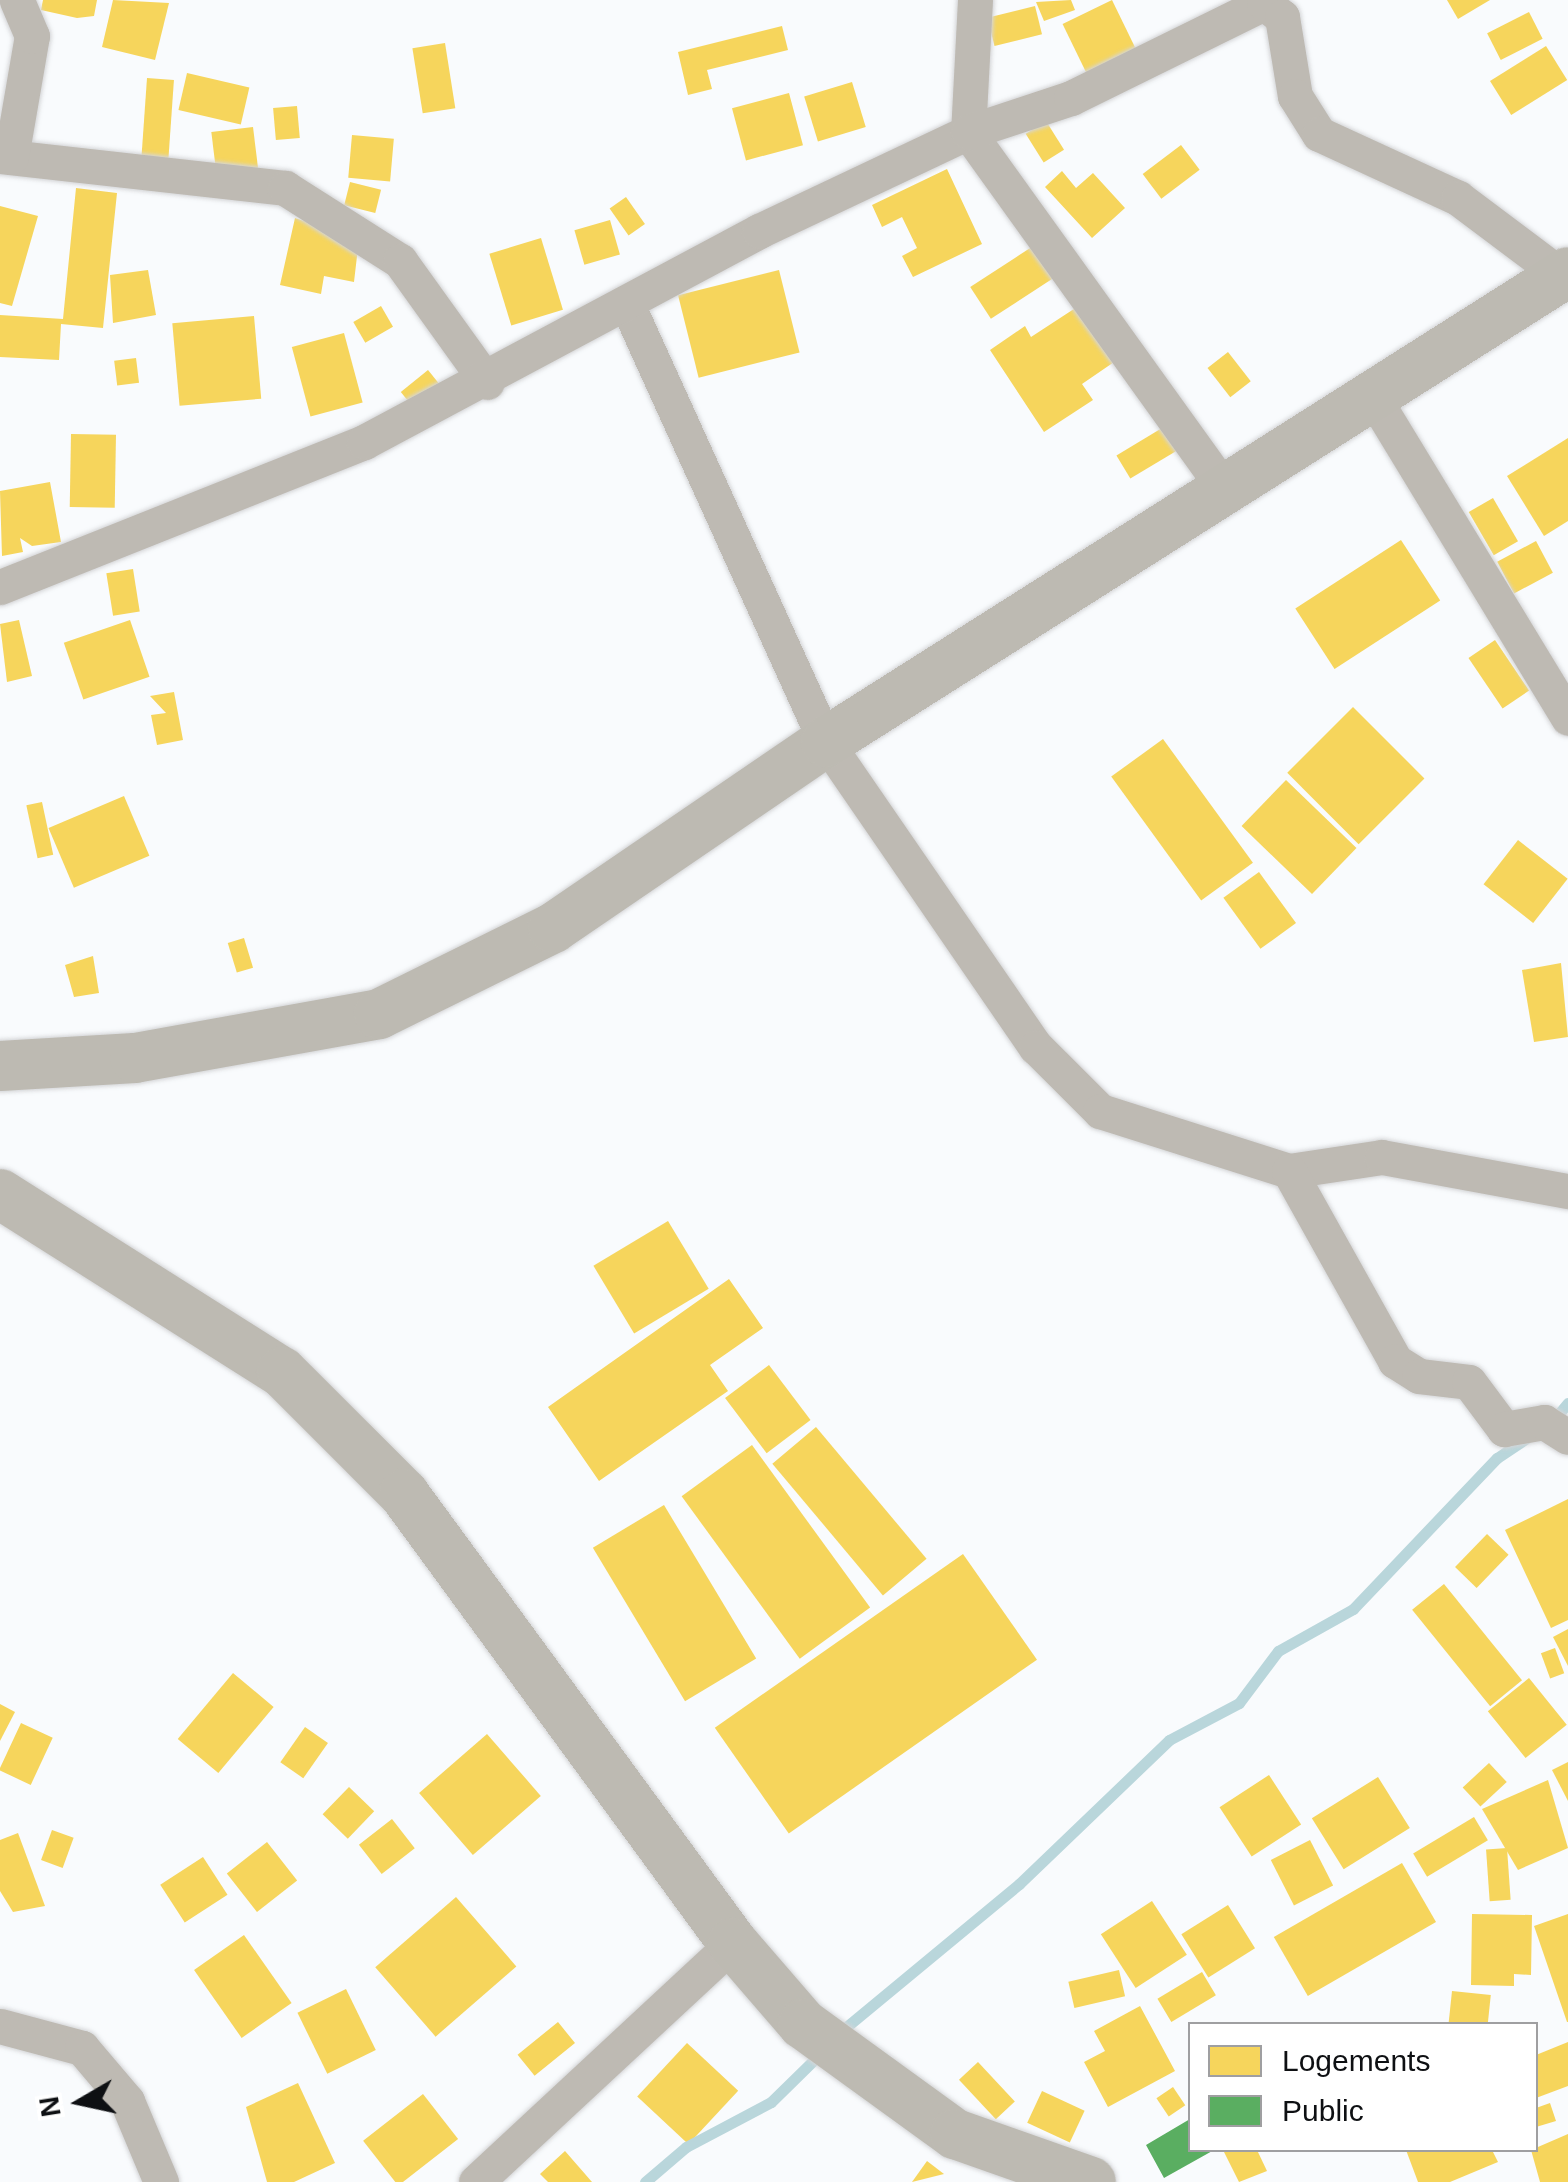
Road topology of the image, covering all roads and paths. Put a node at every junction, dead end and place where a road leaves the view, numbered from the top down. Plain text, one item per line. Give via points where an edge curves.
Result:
1 (17, 0) edge
2 (975, 0) edge
3 (968, 132) junction
4 (5, 157) edge
5 (1565, 274) edge
6 (627, 304) junction
7 (487, 382) junction
8 (1375, 400) junction
9 (1227, 492) junction
10 (0, 586) edge
11 (1568, 718) edge
12 (826, 742) junction
13 (0, 1066) edge
14 (1289, 1171) junction
15 (1568, 1192) edge
16 (0, 1194) edge
17 (1568, 1437) edge
18 (733, 1943) junction
19 (0, 2026) edge
20 (161, 2182) edge
21 (476, 2182) edge
22 (1091, 2182) edge

1 - 4 street via 32,36
2 - 3 street
3 - 5 street via 1072,98 1264,4 1282,18 1295,96 1319,134 1458,198
3 - 6 street
3 - 9 street
4 - 7 street via 286,188 400,260
5 - 8 street
6 - 7 street
6 - 12 street
7 - 10 street via 364,442
8 - 9 street
8 - 11 street
9 - 12 street
12 - 13 street via 553,928 379,1014 135,1058
12 - 14 street via 1036,1047 1100,1111
14 - 15 street via 1382,1157
14 - 17 street via 1394,1362 1419,1376 1469,1382 1504,1429 1544,1422
16 - 18 street via 282,1372 404,1494
18 - 21 street
18 - 22 street via 803,2024 955,2134
19 - 20 street via 82,2048 127,2100

